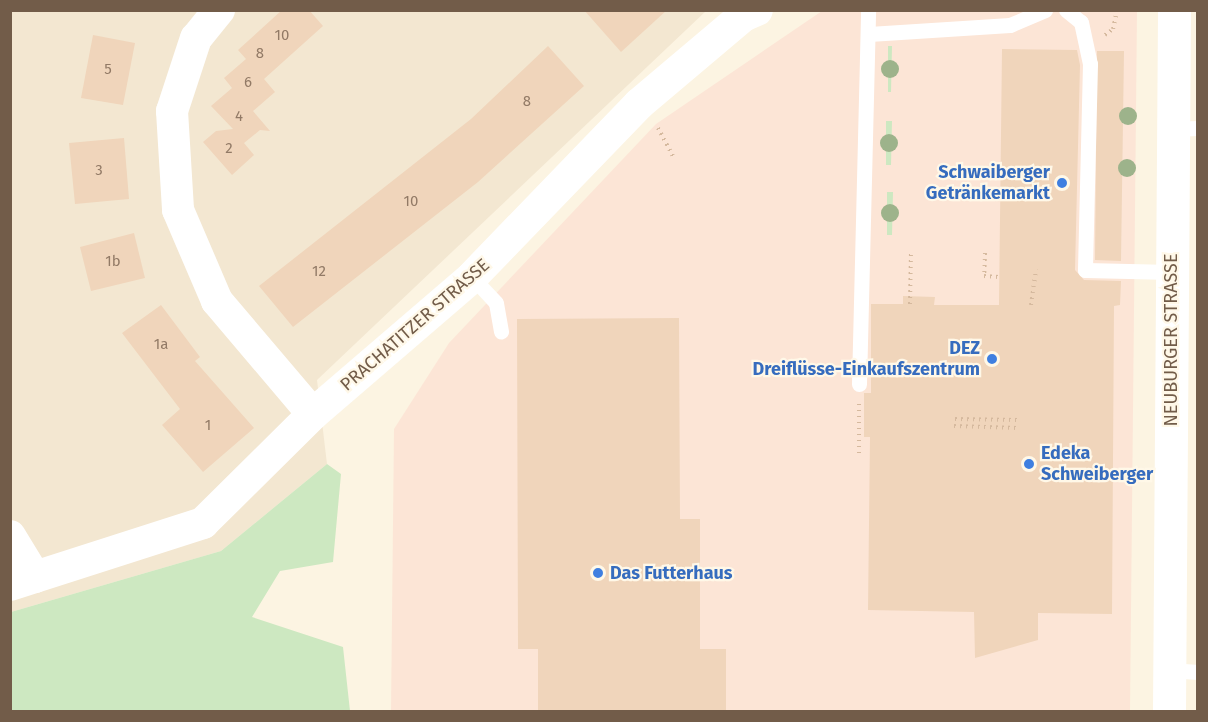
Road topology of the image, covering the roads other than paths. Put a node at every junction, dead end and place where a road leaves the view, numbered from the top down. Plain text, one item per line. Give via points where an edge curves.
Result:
1 (219, 10) edge
2 (757, 10) edge
3 (868, 10) edge
4 (1045, 10) edge
5 (1066, 10) edge
6 (1174, 10) edge
7 (869, 34) junction
8 (1184, 128) edge
9 (1172, 272) junction
10 (472, 277) junction
11 (501, 332) dead end
12 (859, 384) road end
13 (313, 414) junction
14 (10, 536) edge
15 (23, 581) edge
16 (1183, 671) edge
17 (1169, 711) edge

1 - 13 street via 196,38 172,111 178,210 217,301
2 - 10 street, PRACHATITZER STRASSE via 743,16 639,104
3 - 7 lane
4 - 7 lane via 990,27
5 - 9 lane via 1081,22 1088,51 1085,270
6 - 8 street, NEUBURGER STRASSE
7 - 12 lane
8 - 9 street, NEUBURGER STRASSE
9 - 16 street, NEUBURGER STRASSE
10 - 11 lane via 496,303
10 - 13 street, PRACHATITZER STRASSE
13 - 15 street, PRACHATITZER STRASSE via 203,523
14 - 15 street, PRACHATITZER STRASSE
16 - 17 street, NEUBURGER STRASSE

